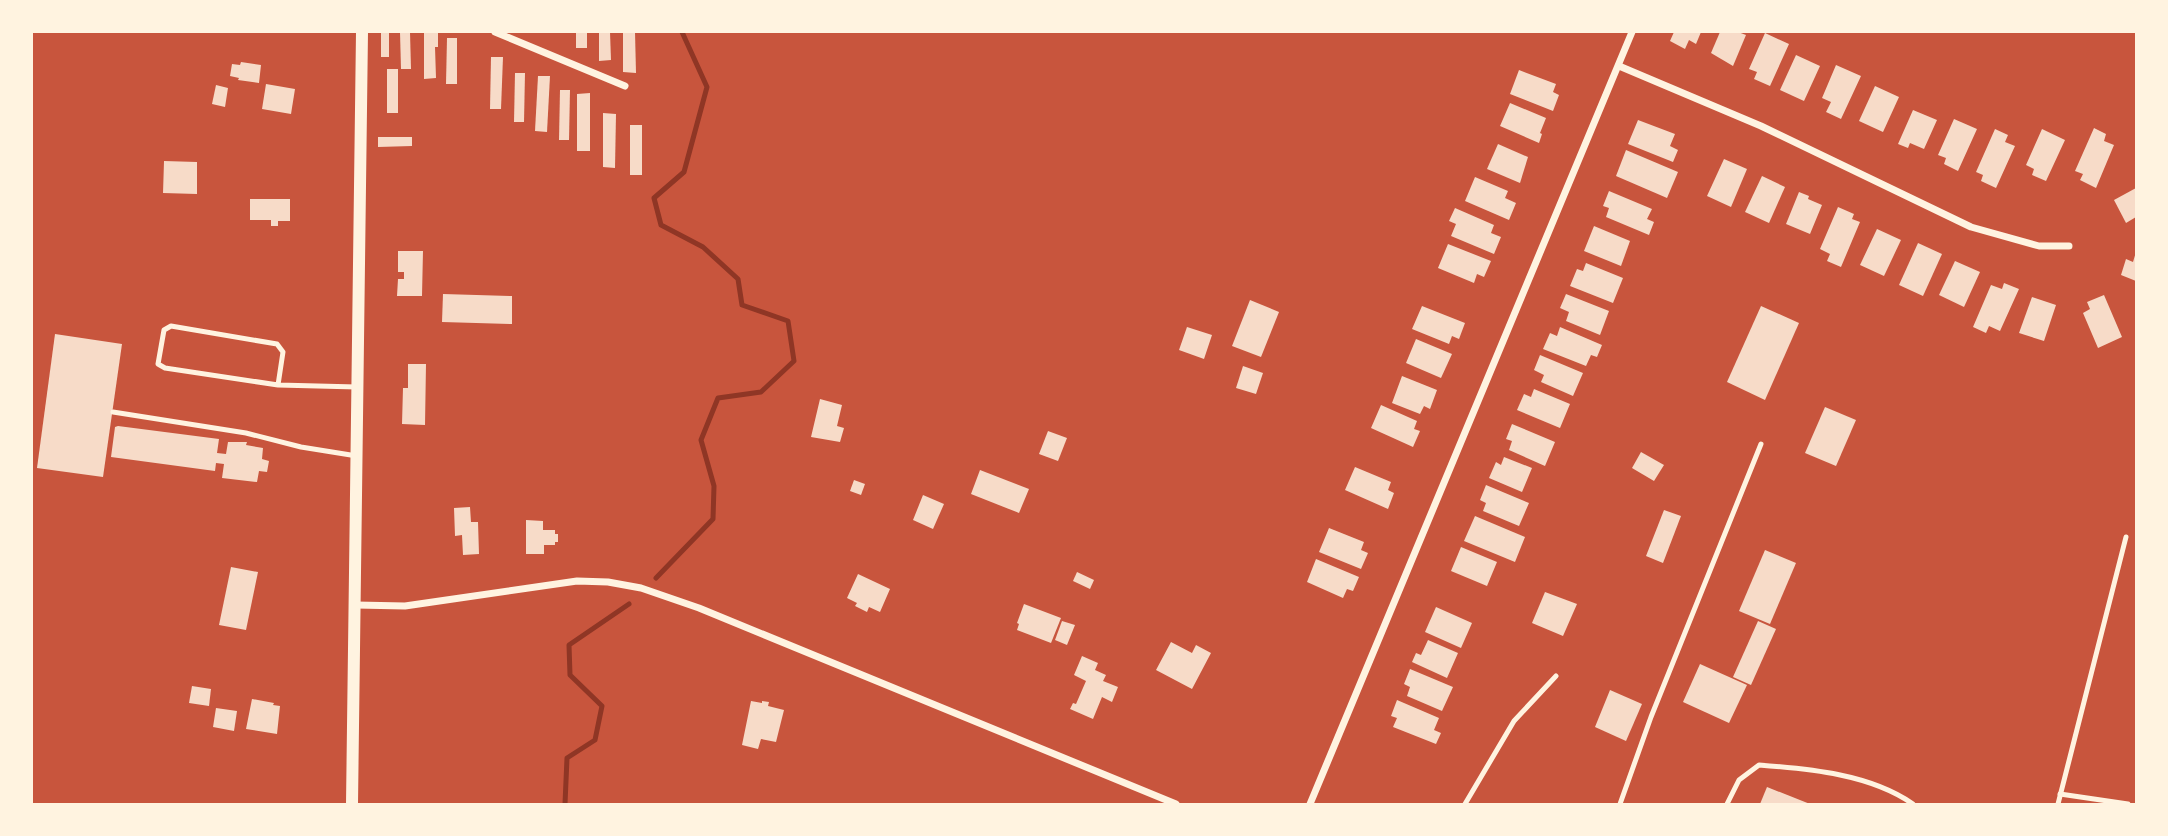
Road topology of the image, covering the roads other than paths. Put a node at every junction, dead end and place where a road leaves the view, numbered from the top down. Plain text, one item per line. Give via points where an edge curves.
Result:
1 (362, 32) edge
2 (495, 32) edge
3 (1632, 32) edge
4 (1619, 66) junction
5 (625, 86) dead end
6 (2069, 246) dead end
7 (278, 385) junction
8 (357, 387) junction
9 (113, 412) dead end
10 (1761, 444) dead end
11 (357, 456) junction
12 (2126, 537) dead end
13 (356, 605) junction
14 (1556, 676) dead end
15 (2060, 794) junction
16 (352, 804) edge
17 (1176, 804) edge
18 (1310, 804) edge
19 (1465, 804) edge
20 (1619, 804) edge
21 (1727, 804) edge
22 (1913, 804) edge
23 (2058, 804) edge
24 (2128, 804) edge

1 - 8 street
2 - 5 street
3 - 4 street
4 - 6 street via 1761,127 1971,227 2039,246
4 - 18 street
7 - 7 lane via 283,352 277,344 171,326 164,330 158,364 165,368
7 - 8 lane
8 - 11 street
9 - 11 lane
10 - 20 lane
11 - 13 street
12 - 15 lane
13 - 16 street
13 - 17 street via 405,606 577,581 640,589 699,608
14 - 19 lane via 1514,721
15 - 23 lane
15 - 24 lane
21 - 22 lane via 1739,780 1759,765 1857,779

